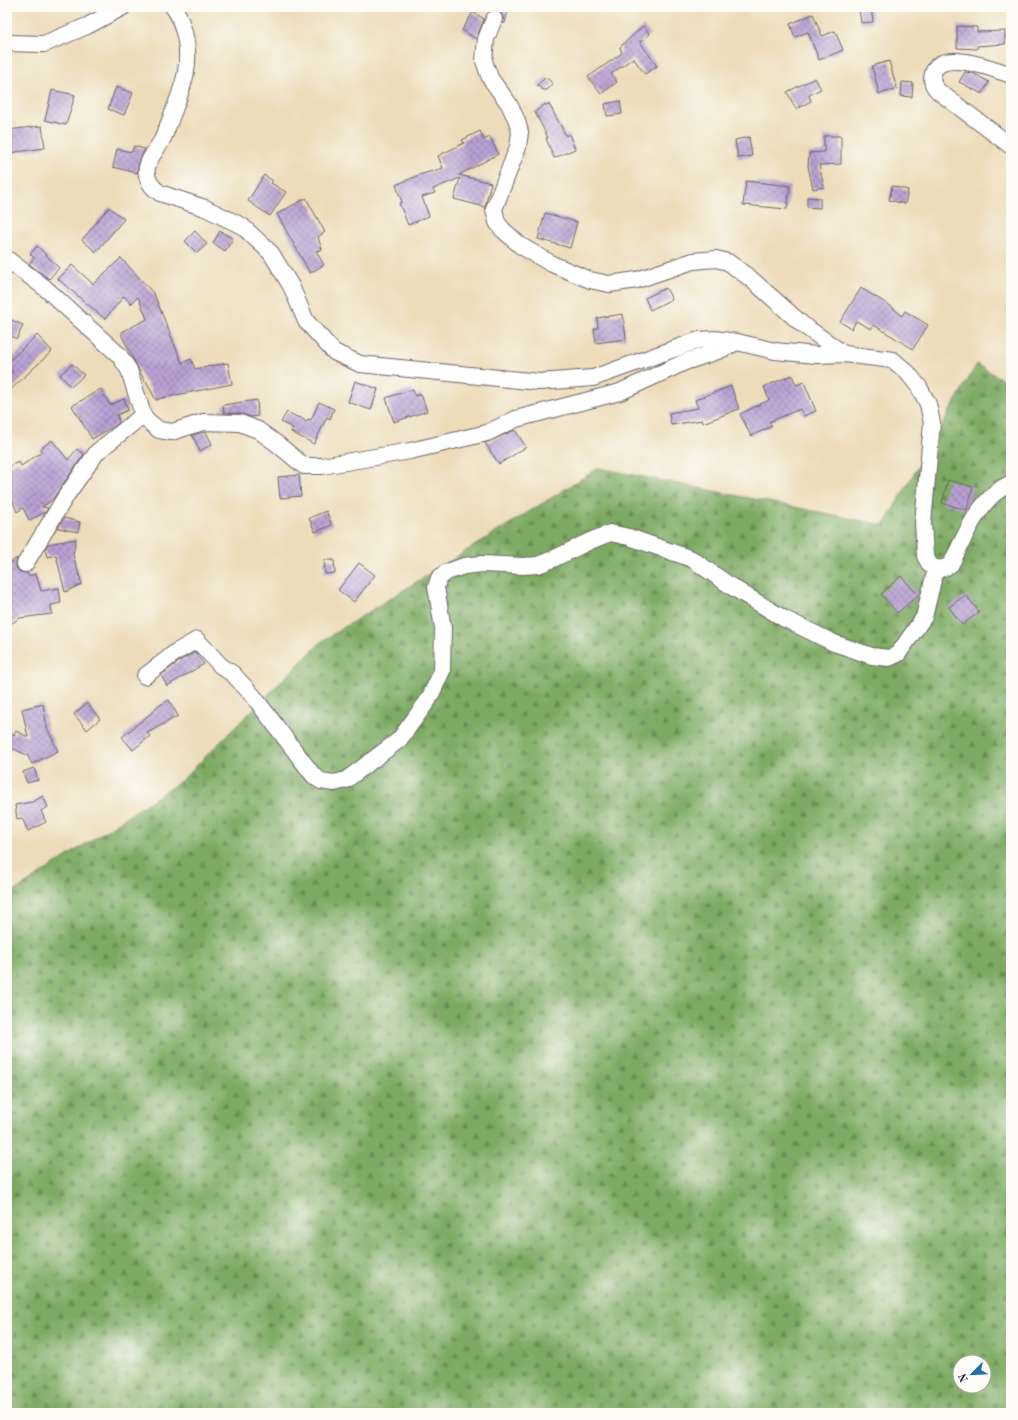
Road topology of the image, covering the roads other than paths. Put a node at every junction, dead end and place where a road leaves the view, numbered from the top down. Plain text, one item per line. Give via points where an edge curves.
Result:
1 (123, 7) edge
2 (172, 7) edge
3 (494, 19) dead end
4 (7, 43) edge
5 (1011, 75) edge
6 (1011, 146) edge
7 (7, 259) edge
8 (737, 342) junction
9 (844, 354) junction
10 (143, 415) junction
11 (1011, 483) edge
12 (25, 564) dead end
13 (936, 568) junction
14 (145, 676) dead end

1 - 4 street via 44,44
2 - 8 street via 181,21 186,38 186,75 163,139 149,162 148,180 160,193 205,208 248,231 271,253 291,286 306,321 334,352 360,364 539,382 592,378 699,340 714,338
3 - 9 street via 486,39 484,61 490,78 509,104 520,132 518,147 494,209 497,222 502,229 521,246 552,264 590,280 610,284 637,280 693,261 716,259 728,262 803,325
5 - 6 street via 982,64 948,61 937,66 932,81 938,91
7 - 10 street via 44,287 119,355 129,370
8 - 9 street via 775,351 816,355
8 - 10 street via 685,362 620,392 516,419 487,433 322,466 304,466 258,430 240,423 203,422 172,432 159,430
9 - 13 street via 893,360 908,372 920,387 928,404 932,423 923,523 926,559
10 - 12 street via 97,452 66,496
11 - 13 street via 994,493 984,503 951,564 945,568
13 - 14 street via 924,617 898,654 889,658 872,656 834,644 783,618 732,587 692,558 610,533 538,565 482,564 458,568 439,578 436,587 443,628 442,671 429,699 399,740 346,780 334,783 321,781 313,774 254,697 197,640 176,652

